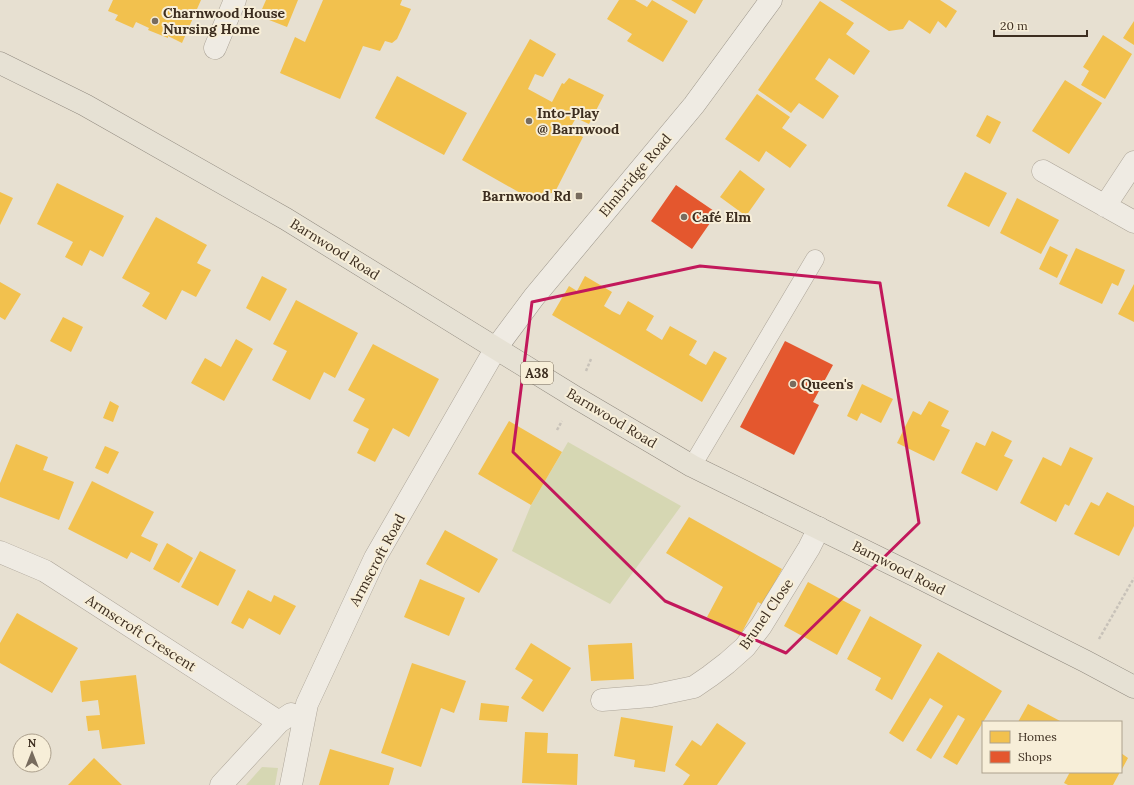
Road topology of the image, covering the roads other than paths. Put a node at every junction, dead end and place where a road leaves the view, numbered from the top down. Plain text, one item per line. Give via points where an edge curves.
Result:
1 (235, 0) edge
2 (771, 0) edge
3 (215, 48) dead end
4 (0, 63) edge
5 (1134, 162) edge
6 (1043, 171) dead end
7 (1105, 206) junction
8 (1134, 222) edge
9 (815, 258) dead end
10 (496, 348) junction
11 (692, 466) junction
12 (819, 528) junction
13 (0, 552) edge
14 (1134, 687) edge
15 (602, 700) dead end
16 (307, 704) junction
17 (279, 722) junction
18 (221, 785) edge
19 (291, 785) edge

1 - 3 street
2 - 10 street, Elmbridge Road via 694,105 534,297
4 - 10 main road, Barnwood Road / A38 via 85,105 279,215
5 - 7 street
6 - 7 street
7 - 8 street
9 - 11 lane
10 - 11 main road, Barnwood Road / A38
10 - 16 street, Armscroft Road via 375,558
11 - 12 main road, Barnwood Road / A38
12 - 14 main road, Barnwood Road / A38
12 - 15 street, Brunel Close via 761,626 746,647 727,663 694,687 651,696
13 - 17 street, Armscroft Crescent via 45,571
16 - 17 street
16 - 19 street, Armscroft Road
17 - 18 street

